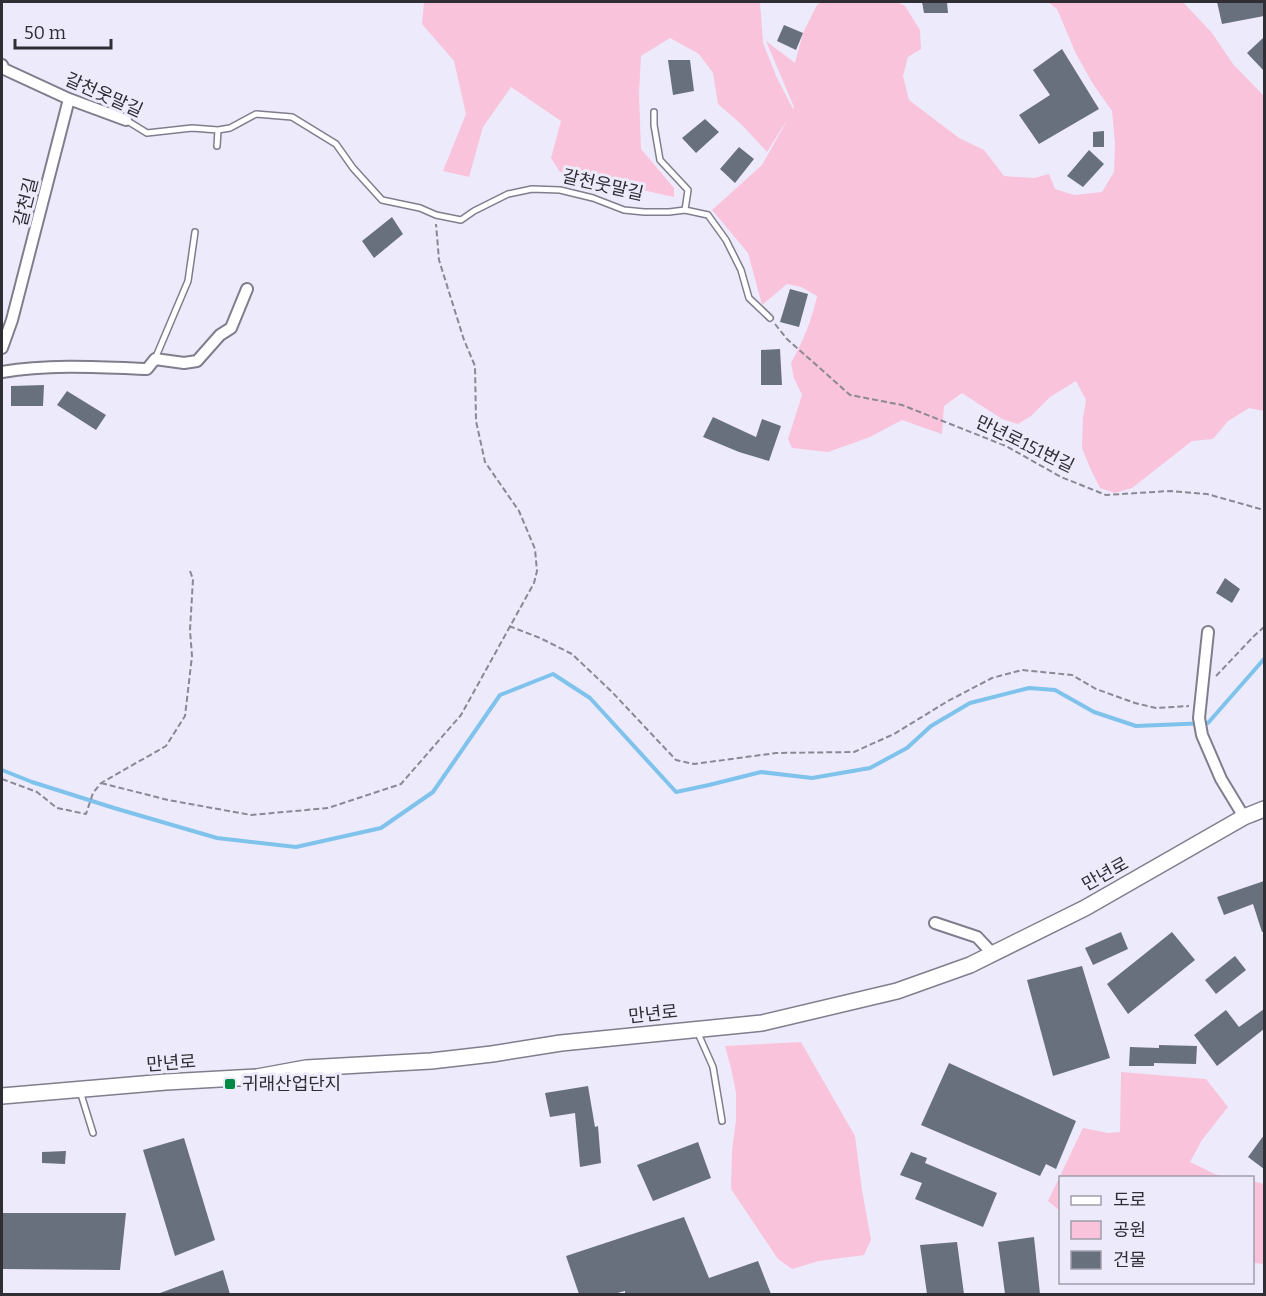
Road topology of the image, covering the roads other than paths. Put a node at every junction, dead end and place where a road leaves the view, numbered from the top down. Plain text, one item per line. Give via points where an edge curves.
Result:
1 (2, 65) edge
2 (69, 99) junction
3 (654, 112) dead end
4 (126, 120) joint
5 (218, 130) junction
6 (217, 146) dead end
7 (686, 210) junction
8 (195, 232) dead end
9 (247, 289) dead end
10 (770, 318) road end
11 (2, 348) edge
12 (155, 359) junction
13 (2, 372) edge
14 (1208, 632) dead end
15 (1264, 809) edge
16 (1244, 818) junction
17 (935, 923) dead end
18 (992, 953) junction
19 (696, 1030) junction
20 (79, 1090) junction
21 (2, 1096) edge
22 (722, 1121) dead end
23 (93, 1133) dead end

1 - 2 street, 갈천웃말길
2 - 4 street, 갈천웃말길
2 - 11 street, 갈천길
3 - 7 lane, 갈천웃말길 via 660,160 688,190
4 - 5 lane, 갈천웃말길 via 147,133 192,128
5 - 6 lane
5 - 7 lane, 갈천웃말길 via 256,114 292,117 336,144 382,200 461,220 508,194 532,189 560,190 624,210
7 - 10 lane, 갈천웃말길 via 708,215 741,270 749,298
8 - 12 lane via 188,281
9 - 12 street via 231,328 197,361
12 - 13 street via 147,369 78,366
14 - 16 street via 1199,718 1202,735
15 - 16 main road, 만년로
16 - 18 main road, 만년로 via 1085,908
17 - 18 street via 977,937
18 - 19 main road, 만년로 via 897,991 762,1023
19 - 20 main road, 만년로 via 430,1061 306,1068 257,1077
19 - 22 lane via 713,1067
20 - 21 main road, 만년로
20 - 23 lane

